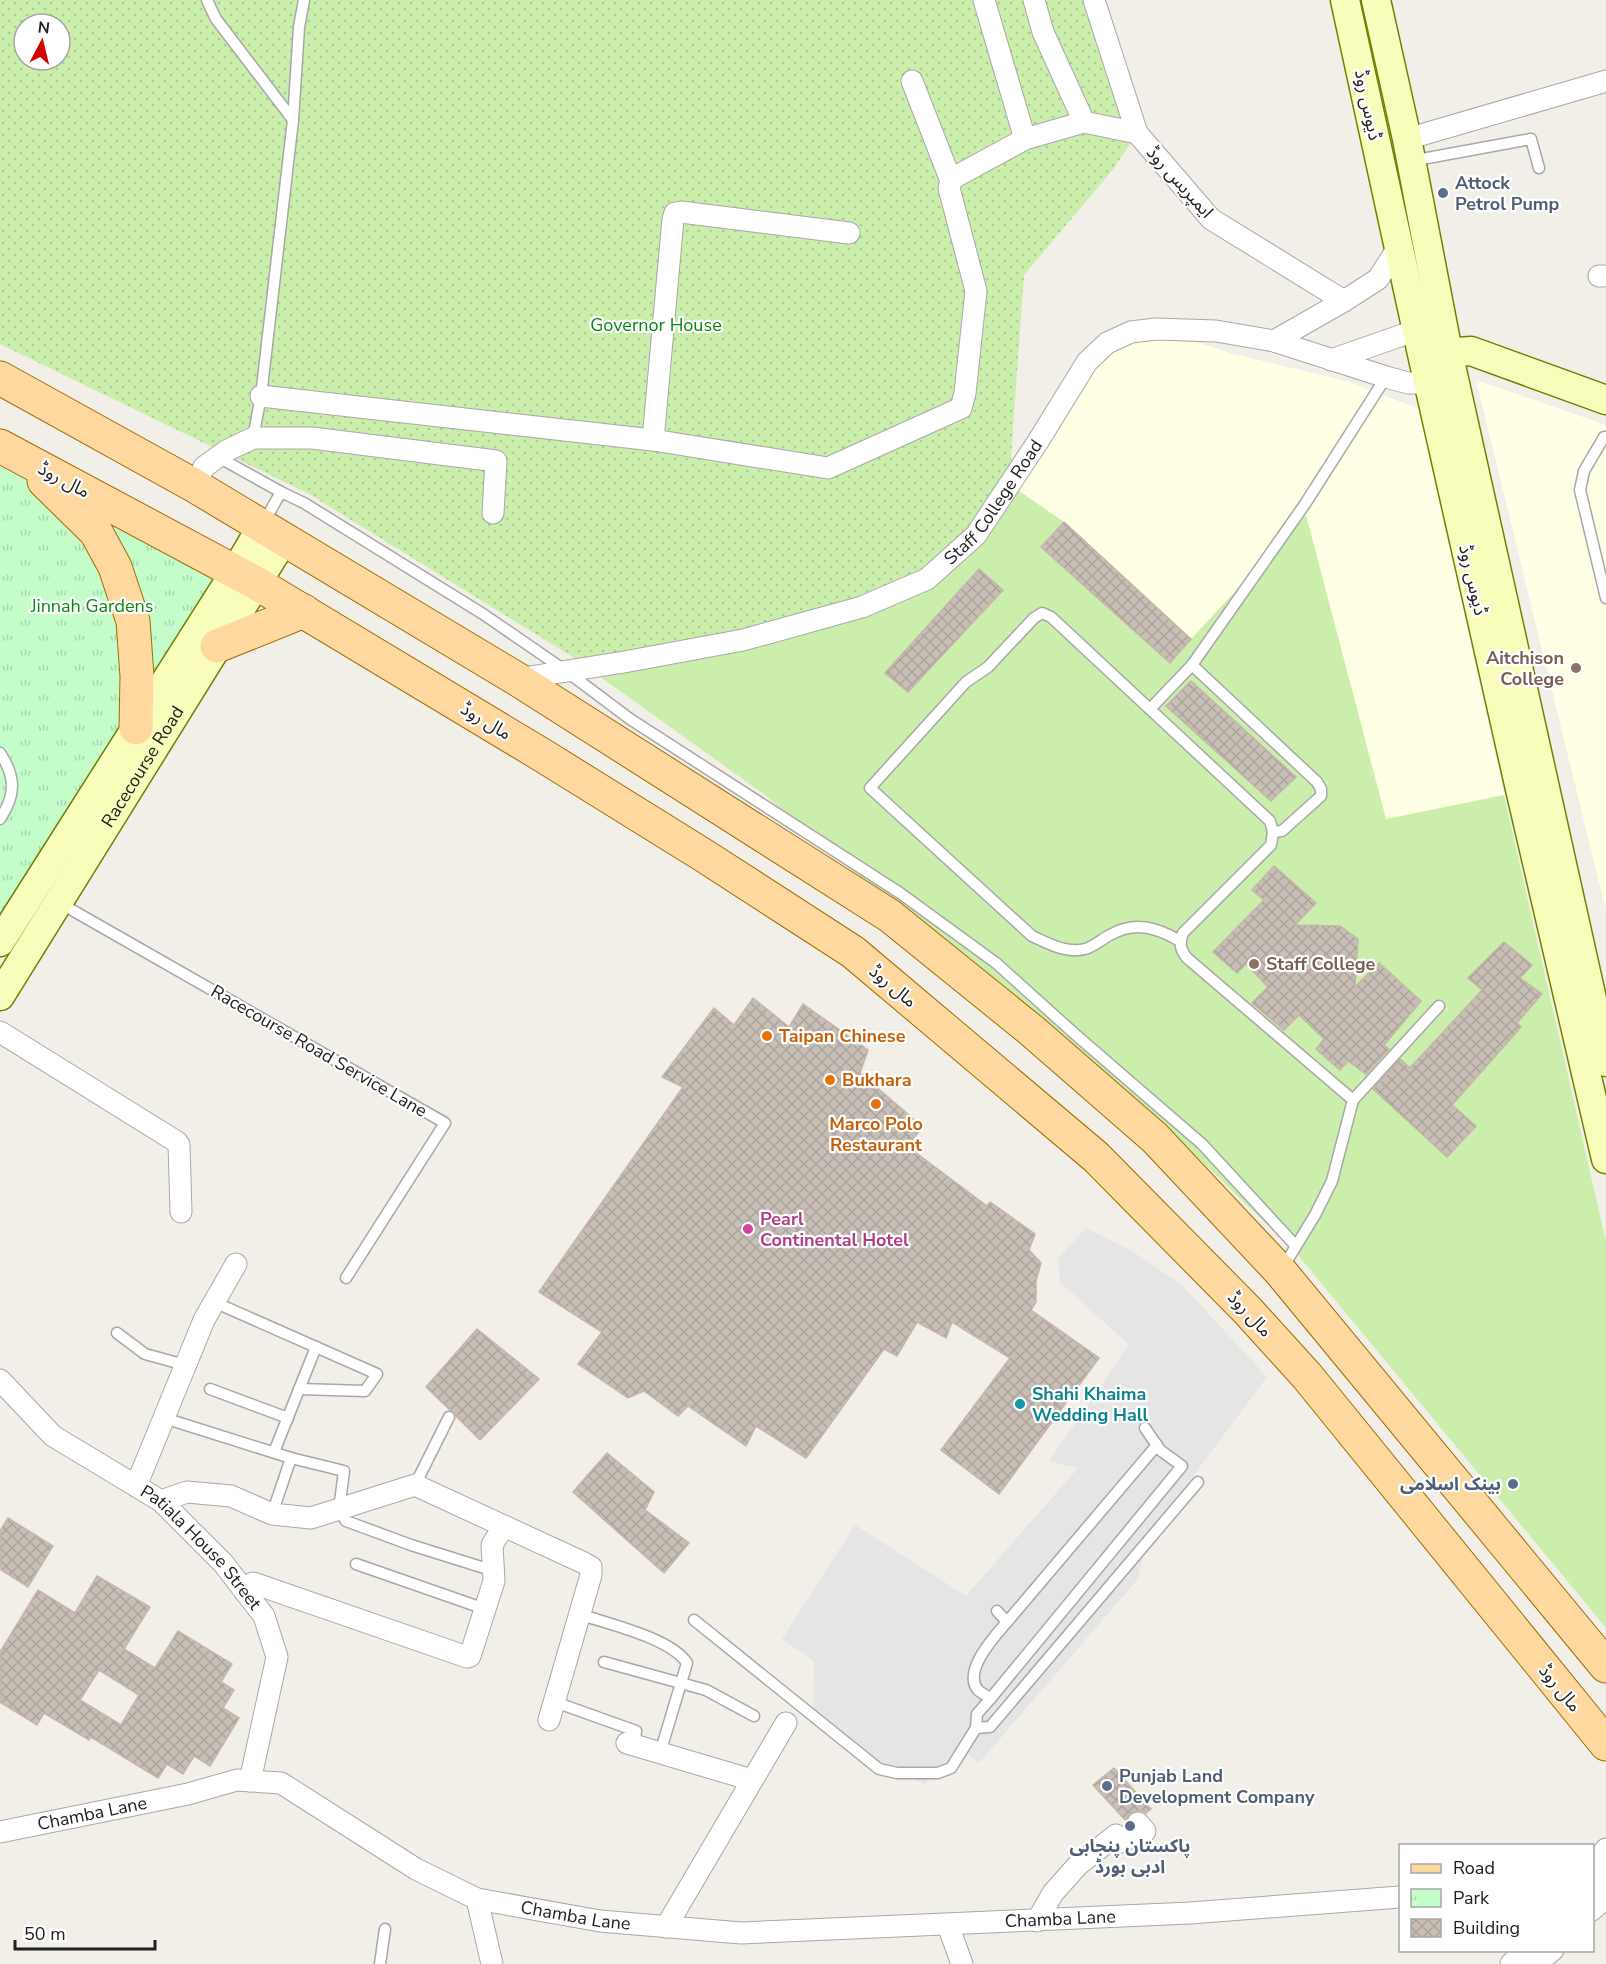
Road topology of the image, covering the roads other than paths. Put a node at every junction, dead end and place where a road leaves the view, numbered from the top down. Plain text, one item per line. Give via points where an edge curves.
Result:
1 (207, 0) edge
2 (304, 0) edge
3 (984, 0) edge
4 (1034, 0) edge
5 (1094, 0) edge
6 (1345, 0) edge
7 (1376, 0) edge
8 (912, 81) dead end
9 (1606, 81) edge
10 (293, 120) junction
11 (1084, 122) junction
12 (1137, 133) junction
13 (1025, 139) junction
14 (1409, 150) junction
15 (1539, 168) dead end
16 (951, 182) junction
17 (849, 233) dead end
18 (1399, 246) junction
19 (1344, 302) junction
20 (1274, 341) junction
21 (1429, 345) junction
22 (1331, 360) junction
23 (1386, 377) junction
24 (0, 378) edge
25 (1428, 383) junction
26 (261, 396) junction
27 (1606, 400) edge
28 (1606, 437) edge
29 (253, 438) junction
30 (653, 440) junction
31 (12, 452) edge
32 (218, 457) junction
33 (195, 486) junction
34 (280, 492) junction
35 (493, 513) dead end
36 (273, 532) junction
37 (245, 577) junction
38 (1606, 598) edge
39 (304, 611) junction
40 (217, 646) junction
41 (1192, 665) junction
42 (566, 671) junction
43 (518, 679) junction
44 (1150, 709) junction
45 (136, 728) junction
46 (0, 753) edge
47 (0, 819) edge
48 (1273, 832) junction
49 (47, 895) junction
50 (1180, 941) junction
51 (0, 942) edge
52 (0, 996) edge
53 (1439, 1006) dead end
54 (0, 1032) edge
55 (1606, 1062) edge
56 (1353, 1100) junction
57 (1606, 1159) edge
58 (181, 1212) dead end
59 (1288, 1258) junction
60 (236, 1264) dead end
61 (346, 1278) dead end
62 (214, 1302) junction
63 (117, 1333) dead end
64 (316, 1347) junction
65 (185, 1365) junction
66 (0, 1380) edge
67 (210, 1389) dead end
68 (299, 1389) junction
69 (449, 1417) dead end
70 (164, 1418) junction
71 (288, 1418) junction
72 (1144, 1428) dead end
73 (1157, 1445) junction
74 (274, 1452) junction
75 (291, 1458) junction
76 (1198, 1482) dead end
77 (415, 1485) junction
78 (136, 1486) junction
79 (161, 1501) junction
80 (339, 1510) junction
81 (272, 1514) junction
82 (504, 1526) junction
83 (356, 1564) dead end
84 (494, 1571) junction
85 (245, 1592) junction
86 (485, 1609) junction
87 (996, 1611) dead end
88 (579, 1614) junction
89 (694, 1620) dead end
90 (1007, 1622) junction
91 (604, 1662) dead end
92 (1606, 1666) edge
93 (681, 1685) junction
94 (991, 1698) junction
95 (552, 1711) joint
96 (754, 1716) dead end
97 (786, 1723) dead end
98 (976, 1728) junction
99 (631, 1744) joint
100 (1606, 1744) edge
101 (660, 1753) junction
102 (250, 1780) junction
103 (752, 1780) junction
104 (1138, 1823) dead end
105 (0, 1832) edge
106 (1606, 1849) edge
107 (1594, 1867) edge
108 (1606, 1876) edge
109 (1594, 1889) edge
110 (1399, 1897) edge
111 (1606, 1898) edge
112 (477, 1899) junction
113 (1594, 1909) edge
114 (1399, 1912) edge
115 (1190, 1913) junction
116 (1037, 1921) junction
117 (948, 1925) junction
118 (666, 1927) junction
119 (385, 1929) dead end
120 (1524, 1952) edge
121 (1550, 1952) edge
122 (380, 1964) edge
123 (492, 1964) edge
124 (962, 1964) edge
125 (1511, 1964) edge
126 (1535, 1964) edge

1 - 10 lane via 216,19
2 - 10 lane
3 - 13 street
4 - 11 street via 1043,32
5 - 12 street, ایمپریس روڈ
6 - 18 main road, ڈیوس روڈ
7 - 14 main road, ڈیوس روڈ
8 - 16 street
9 - 14 street
10 - 26 lane
11 - 12 street
11 - 13 street
12 - 19 street, ایمپریس روڈ via 1210,219
13 - 16 street
14 - 15 lane via 1531,139
14 - 21 main road, ڈیوس روڈ
16 - 30 street via 949,188 976,291 961,408 828,468
17 - 30 street via 675,213
18 - 19 street via 1378,279
18 - 21 main road, ڈیوس روڈ
19 - 20 street
20 - 22 street, Staff College Road
20 - 42 street, Staff College Road via 1216,331 1156,329 1131,332 1107,343 1087,362 976,535 927,579 862,607 743,640
21 - 22 street
21 - 25 main road, ڈیوس روڈ
21 - 27 main road via 1471,351
21 - 55 main road, ڈیوس روڈ
22 - 23 street, Staff College Road
23 - 25 street, Staff College Road
23 - 41 lane via 1305,504
24 - 33 main road
25 - 57 main road, ڈیوس روڈ
26 - 29 lane
26 - 30 street
28 - 38 lane via 1584,471 1580,490
29 - 32 street
29 - 35 street via 312,438 496,461
31 - 37 main road, مال روڈ
31 - 45 main road via 96,531 115,567 133,621
32 - 33 street via 204,467
32 - 34 lane
33 - 36 main road
34 - 36 lane
34 - 42 lane via 483,614
36 - 37 main road, Racecourse Road
36 - 43 main road
37 - 39 main road, مال روڈ
37 - 40 main road, Racecourse Road
37 - 45 main road, Racecourse Road
39 - 40 main road
39 - 100 main road, مال روڈ via 552,761 853,952 1096,1157 1307,1376
40 - 49 main road, Racecourse Road
41 - 44 lane
41 - 48 lane via 1321,789 1321,796 1298,817 1282,831
42 - 43 street, Staff College Road
42 - 59 lane via 630,719 900,893 996,963 1202,1144
43 - 59 main road via 890,916 1031,1030
44 - 48 lane via 1269,821
44 - 50 lane via 1042,613 988,668 966,682 870,788 1032,936 1063,950 1085,949 1118,930 1144,926 1162,930
45 - 49 main road, Racecourse Road
46 - 47 lane via 10,768 12,785 8,807
48 - 50 lane via 1271,845 1183,933
49 - 51 main road, Racecourse Road
49 - 52 main road, Racecourse Road
49 - 61 lane, Racecourse Road Service Lane via 445,1123
50 - 56 lane via 1187,958
53 - 56 lane
54 - 58 street via 177,1142
56 - 59 lane via 1332,1181
59 - 92 main road
60 - 62 street
62 - 64 lane
62 - 65 street
63 - 65 lane via 145,1354
64 - 68 lane
64 - 68 lane via 377,1374 365,1391
65 - 70 street
66 - 78 street, Patiala House Street via 53,1436
67 - 71 lane
68 - 71 lane
69 - 77 lane
70 - 74 lane
70 - 78 street
71 - 74 lane
72 - 73 lane
73 - 90 lane
73 - 94 lane via 1182,1466
74 - 75 lane
75 - 80 lane via 344,1471
75 - 81 lane
76 - 98 lane via 990,1727
77 - 80 street
77 - 82 street
78 - 79 street, Patiala House Street
79 - 81 street via 187,1492 231,1496
79 - 85 street, Patiala House Street via 223,1563
80 - 81 street via 311,1518
80 - 84 lane via 346,1521
82 - 84 street via 492,1545
82 - 88 street via 591,1567
83 - 86 lane
84 - 86 street
85 - 86 street via 253,1583 467,1657 472,1653
85 - 102 street, Patiala House Street via 264,1616 277,1657
87 - 90 lane
88 - 93 lane via 661,1642 687,1664
88 - 95 street
89 - 98 lane via 879,1769 938,1773 951,1768
90 - 94 lane via 985,1648 976,1668 974,1680 978,1690
91 - 93 lane
93 - 96 lane via 706,1690
93 - 101 lane
94 - 98 lane via 977,1714
95 - 99 lane via 634,1730 637,1733
97 - 103 street
99 - 101 street
101 - 103 street
102 - 105 street, Chamba Lane
102 - 112 street, Chamba Lane via 281,1783 416,1869
103 - 118 street
104 - 116 street via 1145,1831 1137,1839 1132,1834 1122,1842 1116,1835 1078,1865 1053,1893
106 - 107 street
108 - 109 street
110 - 115 street, Chamba Lane
111 - 113 street
112 - 118 street, Chamba Lane via 600,1921
112 - 123 street
114 - 115 street, Chamba Lane via 1209,1923 1200,1922
115 - 116 street, Chamba Lane
116 - 117 street, Chamba Lane
117 - 118 street, Chamba Lane via 741,1933
117 - 124 street
119 - 122 lane
120 - 125 street
121 - 126 street

